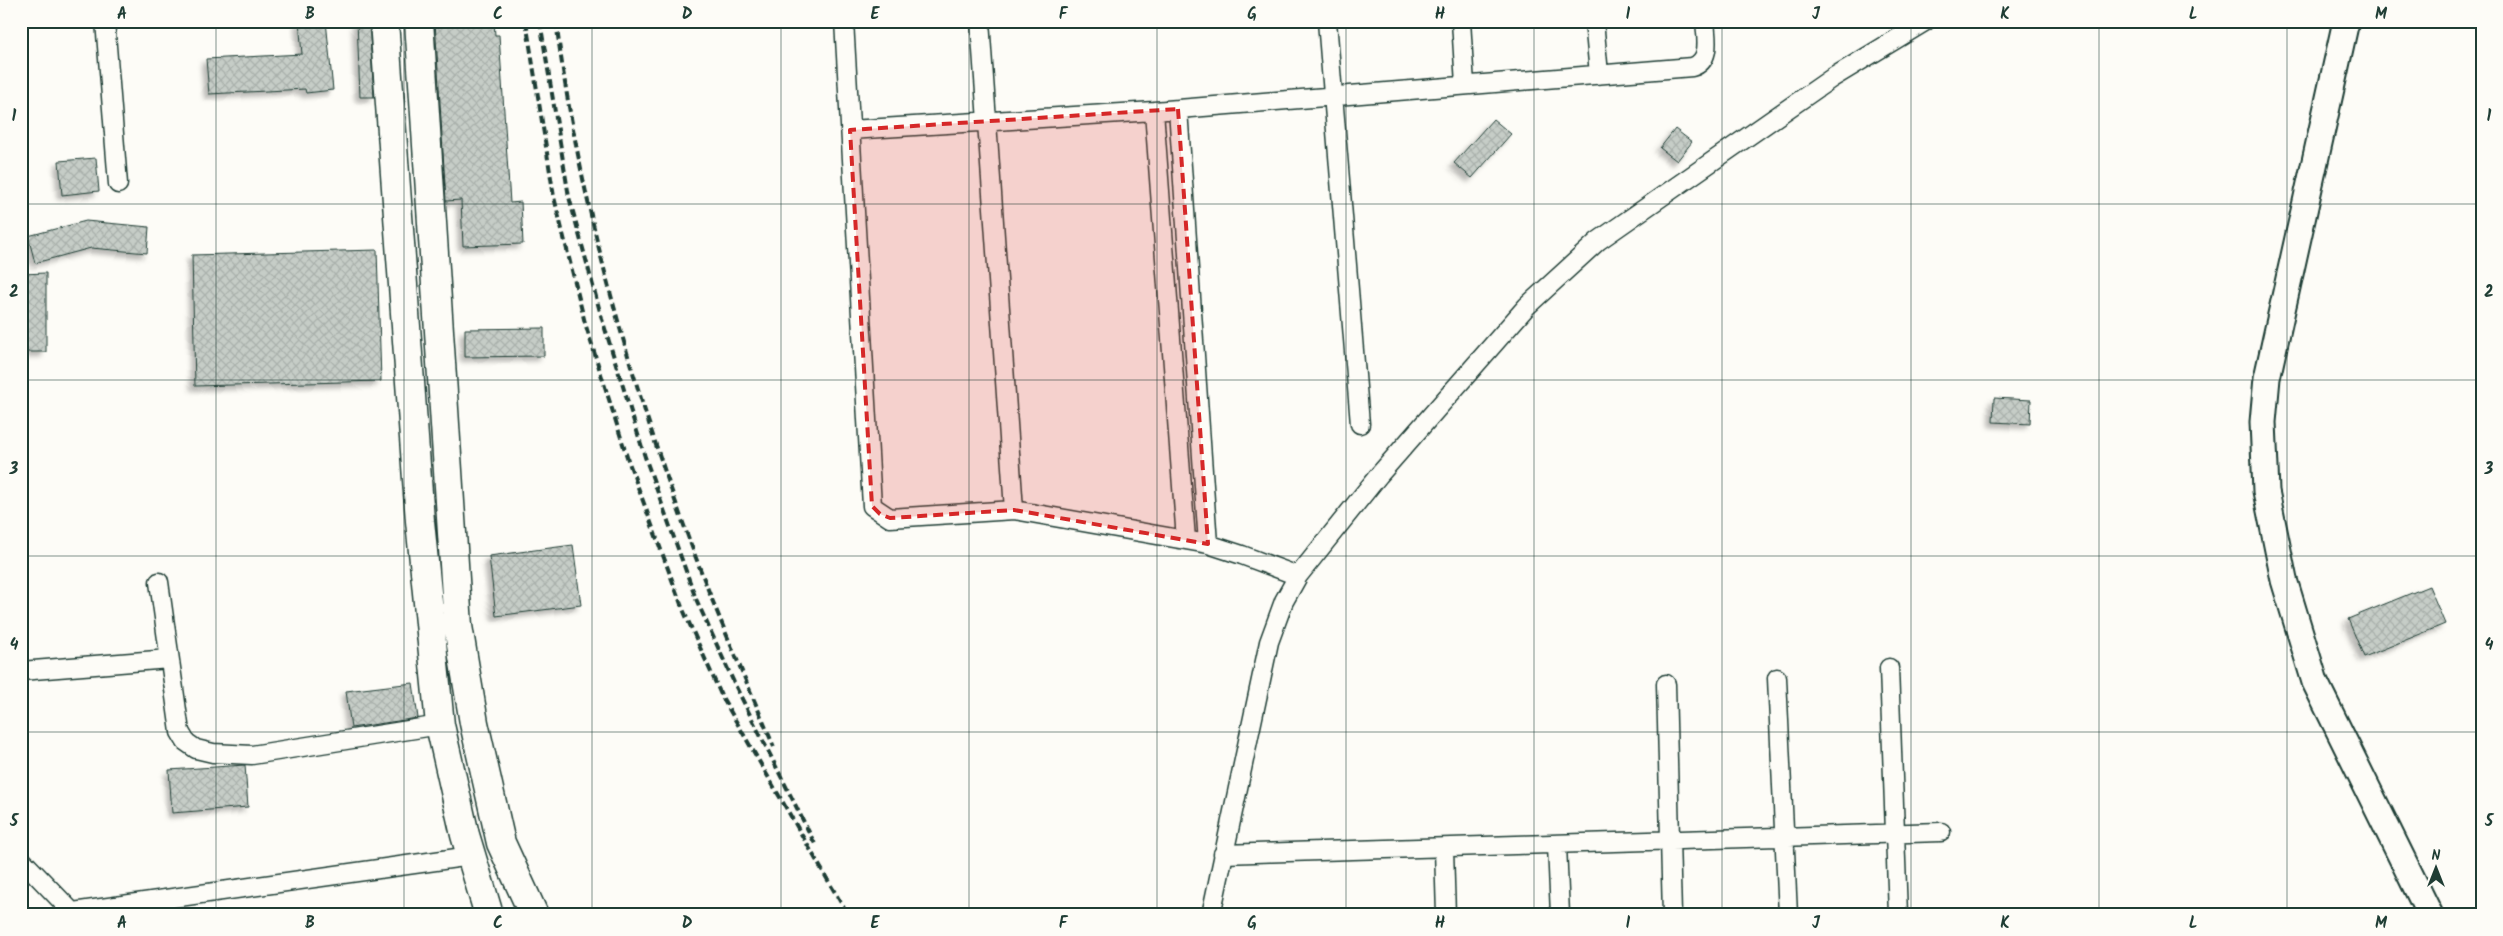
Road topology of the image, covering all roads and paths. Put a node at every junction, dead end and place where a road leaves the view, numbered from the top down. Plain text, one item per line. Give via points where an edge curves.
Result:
1 (105, 21) edge
2 (384, 21) edge
3 (419, 21) edge
4 (844, 21) edge
5 (980, 21) edge
6 (1327, 21) edge
7 (1461, 21) edge
8 (1594, 21) edge
9 (1704, 21) edge
10 (2346, 21) edge
11 (1925, 22) edge
12 (1599, 74) junction
13 (1466, 85) junction
14 (1332, 95) junction
15 (1178, 109) junction
16 (1154, 111) junction
17 (986, 121) junction
18 (850, 130) junction
19 (118, 184) dead end
20 (1360, 424) dead end
21 (1014, 510) junction
22 (1186, 540) junction
23 (1208, 544) junction
24 (1298, 576) junction
25 (159, 582) dead end
26 (170, 659) junction
27 (1889, 668) dead end
28 (21, 671) edge
29 (1777, 678) dead end
30 (1666, 684) dead end
31 (440, 725) junction
32 (1941, 832) dead end
33 (1895, 834) junction
34 (1786, 838) junction
35 (1669, 842) junction
36 (1557, 845) junction
37 (1444, 849) junction
38 (1223, 854) junction
39 (471, 856) junction
40 (21, 859) edge
41 (74, 913) edge
42 (489, 915) edge
43 (534, 915) edge
44 (1211, 915) edge
45 (1446, 915) edge
46 (1560, 915) edge
47 (1672, 915) edge
48 (1788, 915) edge
49 (1898, 915) edge
50 (2430, 915) edge

1 - 19 street
2 - 31 highway via 420,521
3 - 43 highway via 458,626 474,723 501,844
4 - 18 street
5 - 17 street
6 - 14 street
7 - 13 street
8 - 12 street
9 - 12 street via 1706,53 1697,65
10 - 50 main road via 2267,378 2263,422 2266,491 2284,580 2315,682
11 - 24 street via 1832,78 1598,241 1527,306 1379,475
12 - 13 street
13 - 14 street
14 - 15 street
14 - 20 street
15 - 16 street
15 - 23 street
16 - 17 street
16 - 22 street
17 - 18 street
17 - 21 street
18 - 21 street via 872,506 890,518
21 - 22 street
22 - 23 street
23 - 24 street
24 - 38 street via 1284,601 1269,642
25 - 26 street
26 - 28 street
26 - 31 street via 180,732 196,749 252,755
27 - 33 street
29 - 34 street
30 - 35 street
31 - 39 highway
32 - 33 street
33 - 34 street
33 - 49 street
34 - 35 street
34 - 48 street
35 - 36 street
35 - 47 street
36 - 37 street
36 - 46 street
37 - 38 street
37 - 45 street
38 - 44 street
39 - 41 street
39 - 42 highway
40 - 41 street

